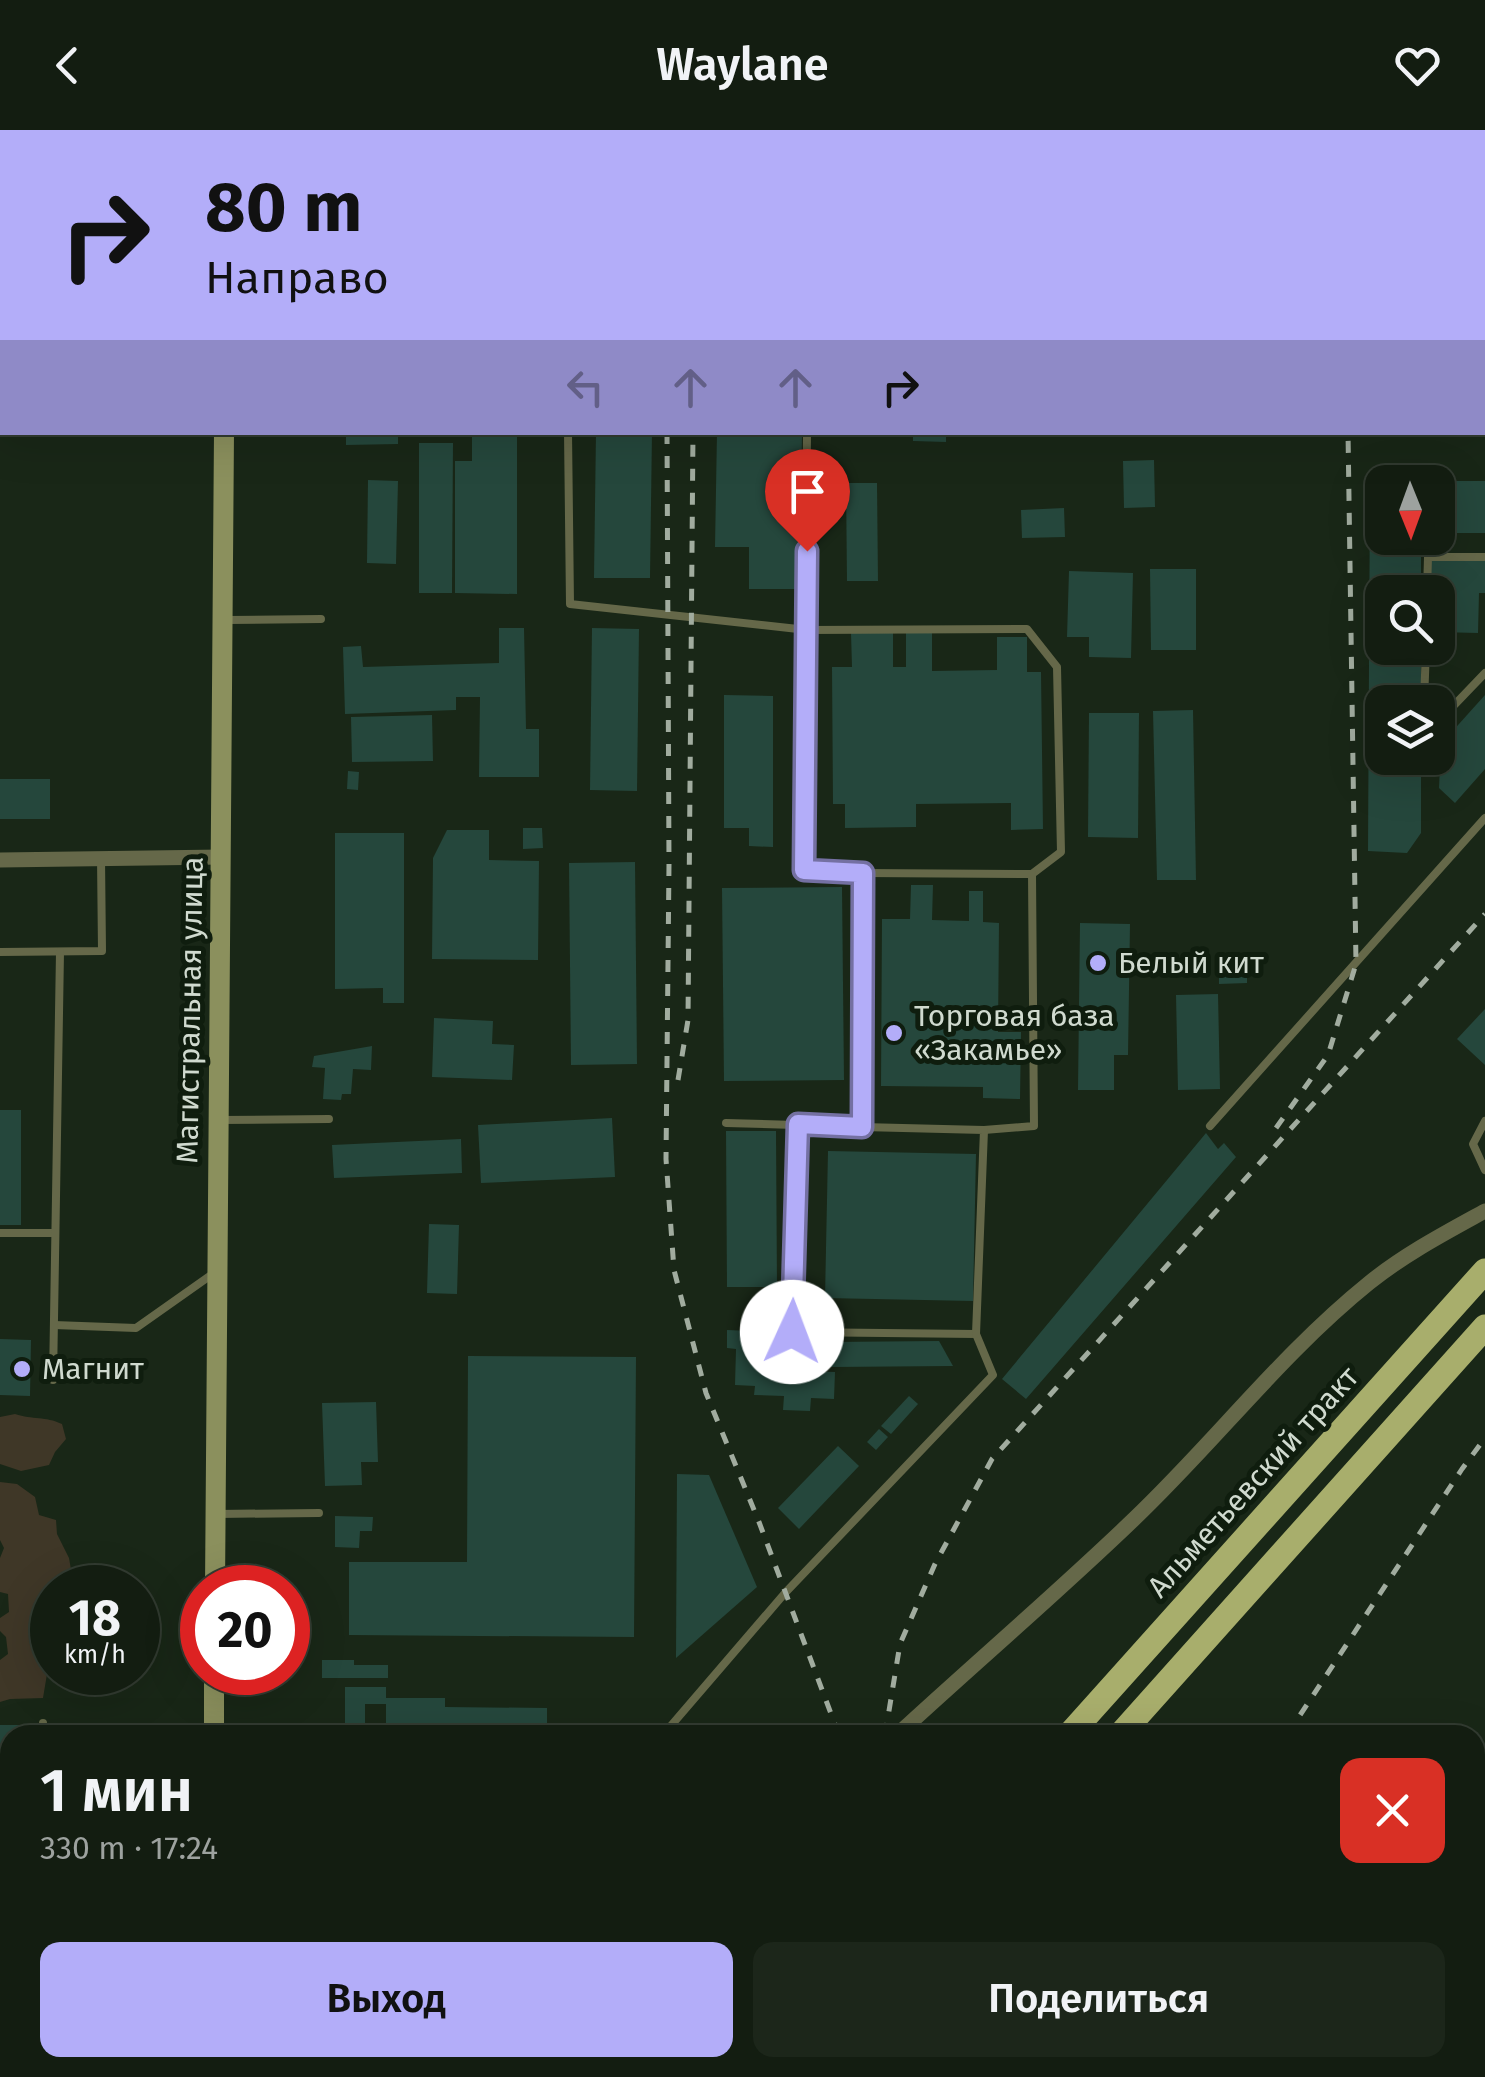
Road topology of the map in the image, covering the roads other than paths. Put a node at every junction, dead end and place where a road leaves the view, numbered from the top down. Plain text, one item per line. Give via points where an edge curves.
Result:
1 (224, 435) edge
2 (568, 435) edge
3 (807, 435) edge
4 (1485, 557) edge
5 (1427, 575) edge
6 (321, 619) dead end
7 (222, 620) junction
8 (806, 630) junction
9 (1485, 673) edge
10 (1455, 704) edge
11 (1485, 818) edge
12 (222, 857) junction
13 (101, 858) junction
14 (0, 860) edge
15 (863, 873) junction
16 (1032, 874) junction
17 (0, 952) edge
18 (60, 952) junction
19 (219, 1120) junction
20 (329, 1120) dead end
21 (1485, 1121) edge
22 (726, 1123) dead end
23 (798, 1124) junction
24 (1210, 1126) dead end
25 (862, 1127) junction
26 (984, 1130) junction
27 (1485, 1170) edge
28 (1485, 1211) edge
29 (0, 1233) edge
30 (56, 1233) junction
31 (217, 1270) junction
32 (1485, 1272) edge
33 (54, 1324) junction
34 (1485, 1327) edge
35 (976, 1334) junction
36 (53, 1380) dead end
37 (319, 1513) dead end
38 (216, 1514) junction
39 (215, 1565) edge
40 (214, 1695) edge
41 (214, 1725) edge
42 (672, 1725) edge
43 (908, 1725) edge
44 (1078, 1725) edge
45 (1129, 1725) edge

1 - 7 main road, Магистральная улица
2 - 8 lane via 570,604
3 - 8 lane
4 - 5 lane via 1428,557
6 - 7 lane
7 - 12 main road, Магистральная улица
8 - 15 lane via 804,870
8 - 16 lane via 1027,629 1057,667 1061,834 1061,852
9 - 10 lane
11 - 24 lane
12 - 13 street
12 - 19 main road, Магистральная улица
13 - 14 street
13 - 18 lane via 102,951
15 - 16 lane
15 - 25 lane
16 - 26 lane via 1034,1126
17 - 18 lane
18 - 30 lane
19 - 20 lane
19 - 31 main road, Магистральная улица
21 - 27 lane via 1473,1144
22 - 23 lane
23 - 25 lane
23 - 35 lane via 792,1332
25 - 26 lane
26 - 35 lane
28 - 43 street via 1399,1261 1332,1314 1135,1519
29 - 30 lane
30 - 33 lane
31 - 33 lane via 136,1328
31 - 38 main road, Магистральная улица
32 - 44 main road, Альметьевский тракт
33 - 36 lane
34 - 45 main road
35 - 42 lane via 993,1375 785,1593
37 - 38 lane
38 - 39 main road, Магистральная улица
40 - 41 main road

